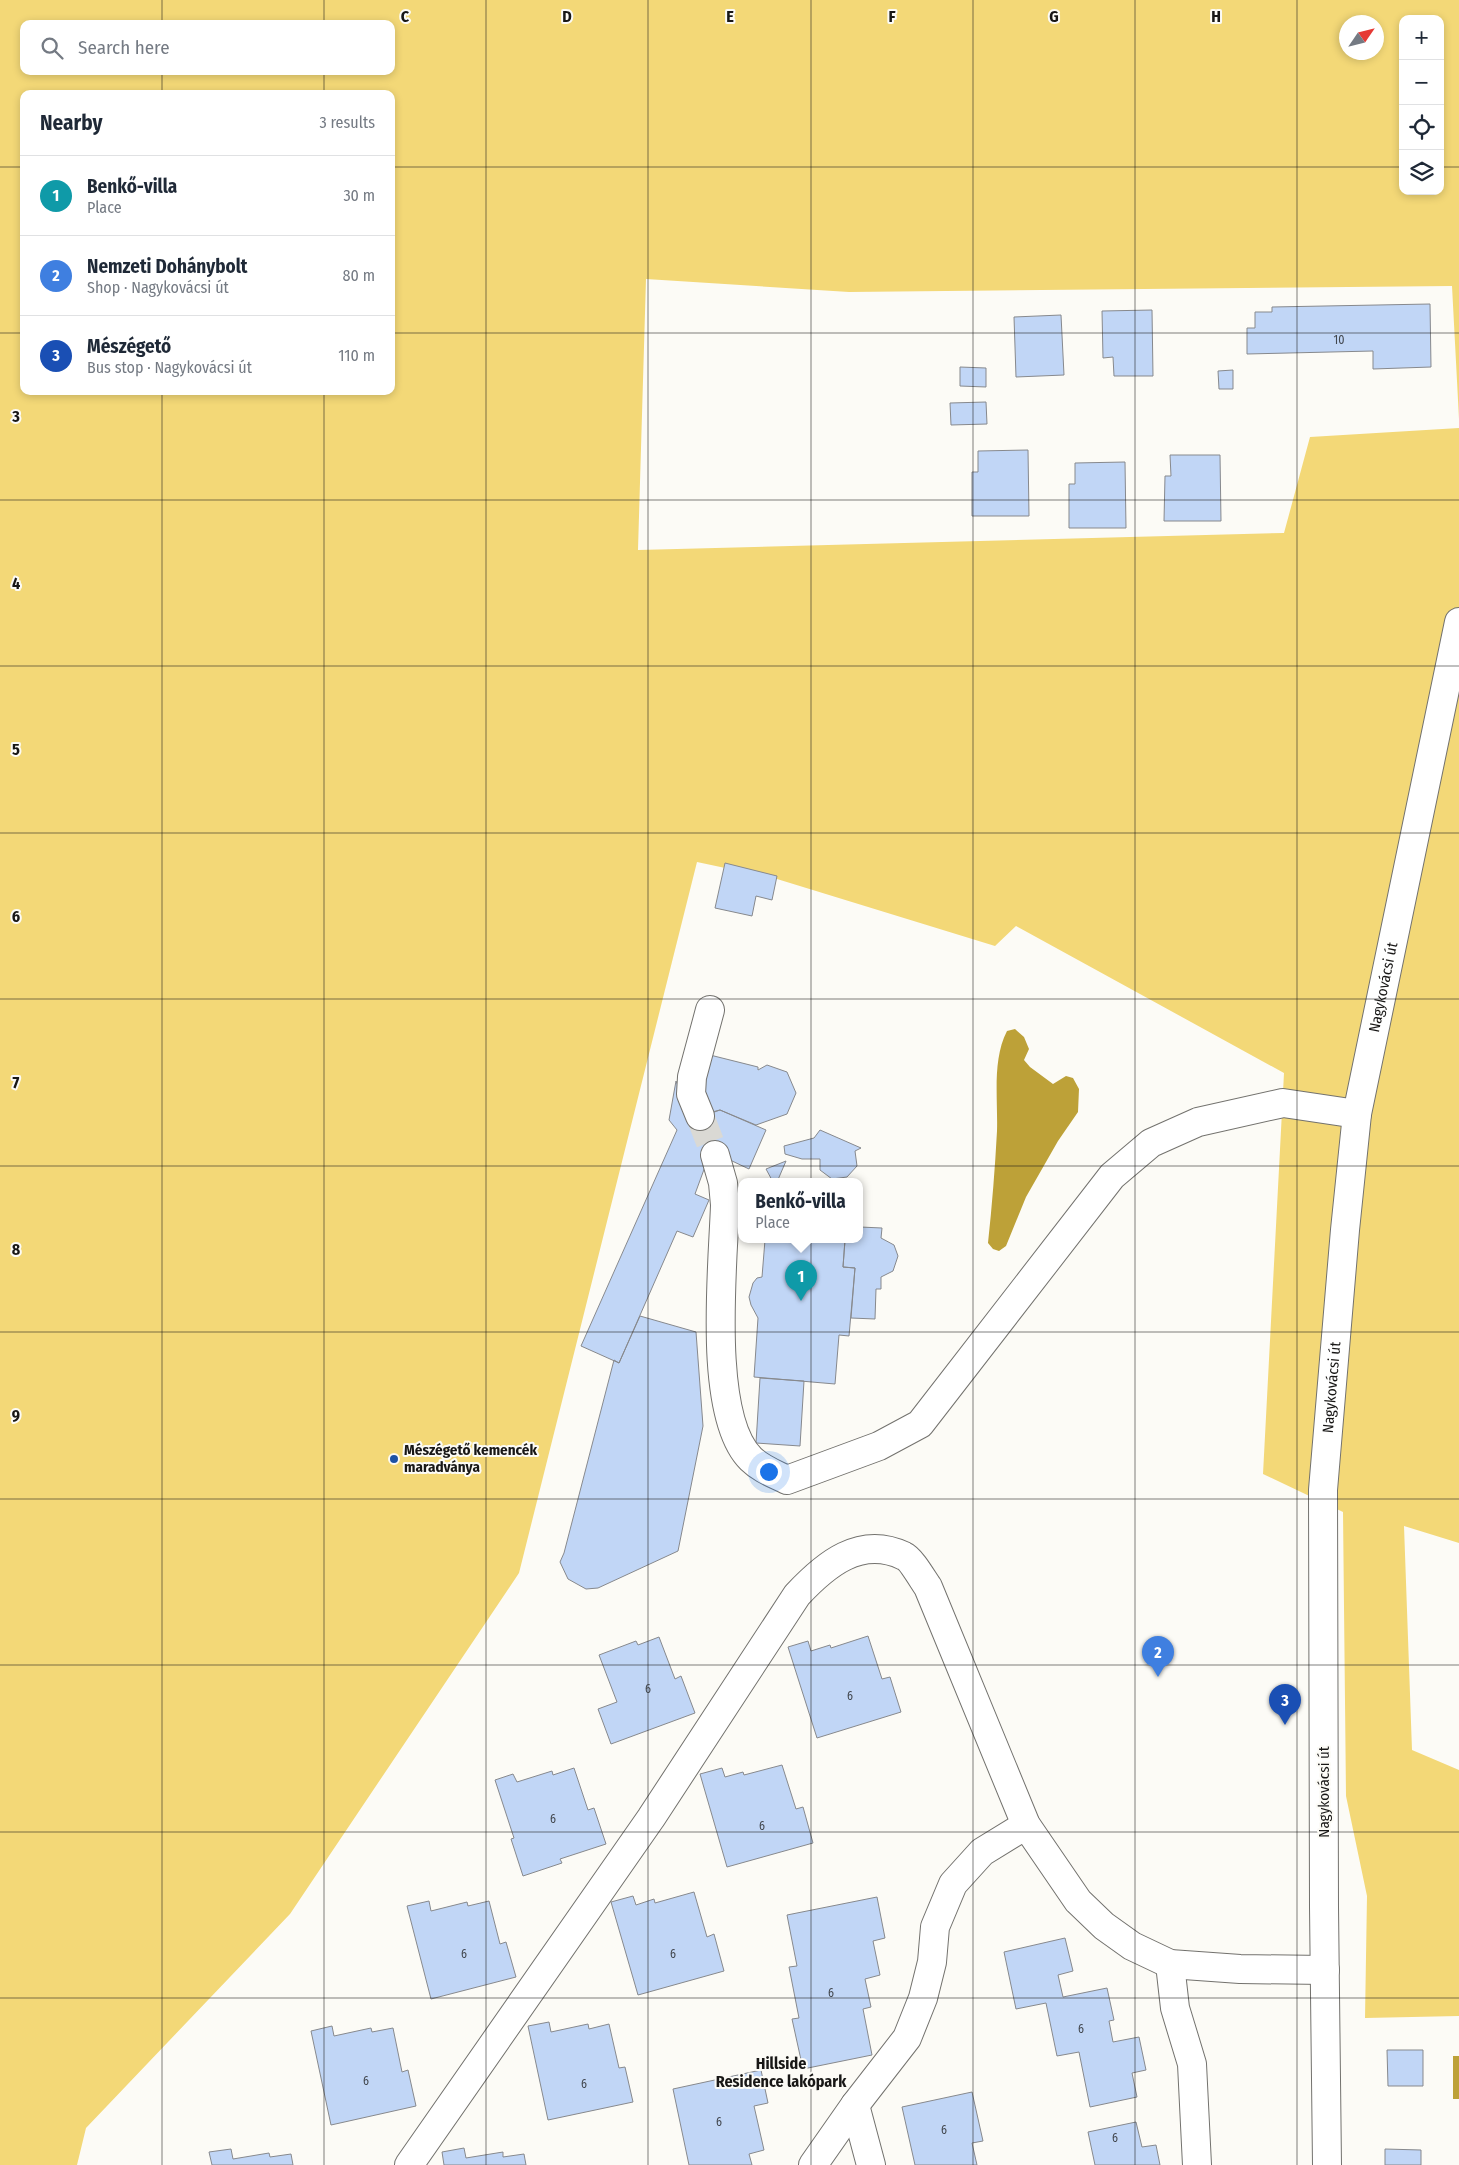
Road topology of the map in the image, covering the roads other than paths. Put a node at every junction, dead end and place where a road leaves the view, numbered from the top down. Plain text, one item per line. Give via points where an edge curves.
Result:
1 (1459, 622) edge
2 (1455, 654) edge
3 (710, 1010) dead end
4 (1357, 1114) junction
5 (700, 1116) tunnel mouth
6 (715, 1155) tunnel mouth
7 (1026, 1825) junction
8 (1170, 1964) junction
9 (1325, 1970) junction
10 (854, 2105) junction
11 (410, 2164) edge
12 (813, 2165) edge
13 (871, 2165) edge
14 (1197, 2165) edge
15 (1327, 2165) edge

1 - 2 street, Nagykovácsi út
2 - 4 street, Nagykovácsi út
3 - 5 street via 692,1078 691,1094
4 - 6 street via 1283,1103 1198,1122 1151,1143 1112,1176 920,1424 879,1446 787,1480 750,1459 736,1437 726,1400 720,1351 725,1205
4 - 9 street, Nagykovácsi út via 1323,1490
7 - 8 street via 1078,1901 1097,1920 1132,1946
7 - 10 street via 982,1852 953,1884 935,1928 932,1962 907,2038
7 - 11 street via 928,1587 906,1557 877,1549 847,1554 818,1572 797,1595 651,1818
8 - 9 street
8 - 14 street via 1175,2008 1192,2064
9 - 15 street, Nagykovácsi út
10 - 12 street
10 - 13 street

